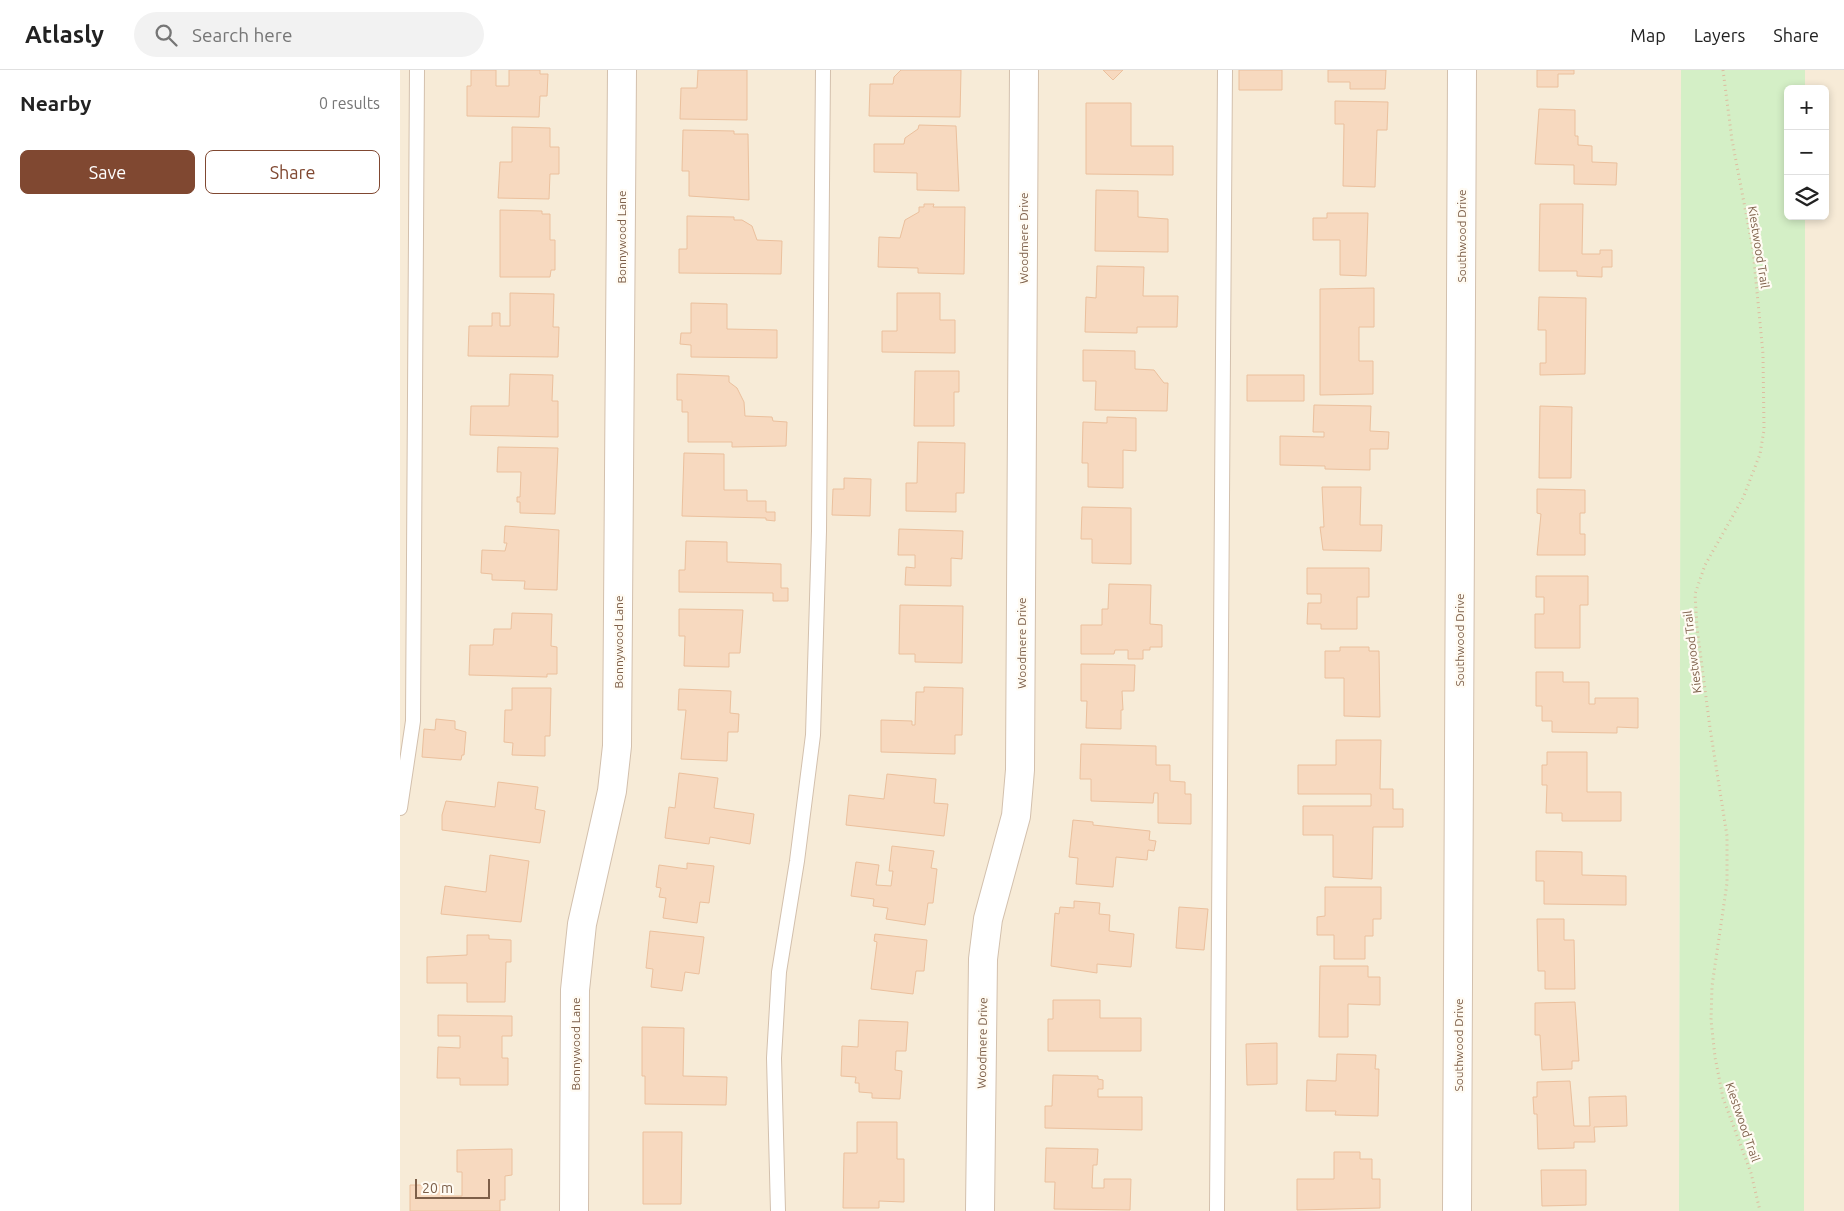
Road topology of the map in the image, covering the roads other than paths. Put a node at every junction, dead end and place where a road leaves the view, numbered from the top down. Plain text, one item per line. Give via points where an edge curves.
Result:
1 (417, 70) edge
2 (622, 70) edge
3 (823, 70) edge
4 (1024, 70) edge
5 (1225, 70) edge
6 (1462, 70) edge
7 (400, 808) edge
8 (574, 1211) edge
9 (778, 1211) edge
10 (980, 1211) edge
11 (1217, 1211) edge
12 (1457, 1211) edge

1 - 7 lane via 413,721
2 - 8 street, Bonnywood Lane via 617,746 612,791 582,924 575,990
3 - 9 lane via 819,531 813,735 779,972 774,1058
4 - 10 street, Woodmere Drive via 1020,770 1016,816 988,920 983,959
5 - 11 lane
6 - 12 street, Southwood Drive

